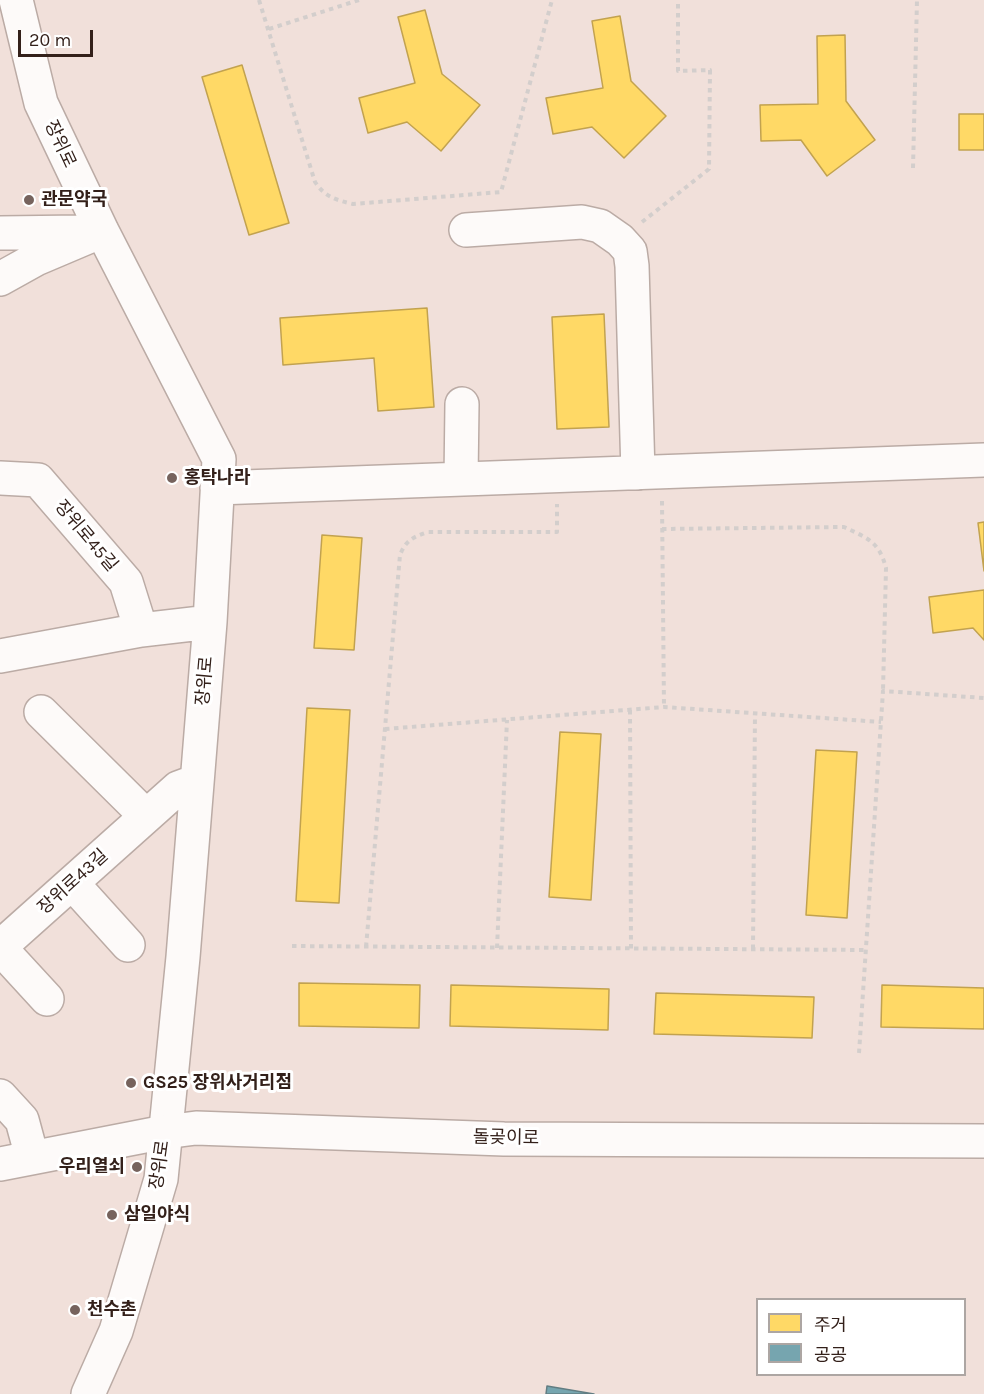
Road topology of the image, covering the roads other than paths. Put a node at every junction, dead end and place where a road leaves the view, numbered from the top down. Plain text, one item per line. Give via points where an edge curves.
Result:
1 (16, 0) edge
2 (465, 230) dead end
3 (102, 231) junction
4 (0, 233) edge
5 (0, 279) edge
6 (462, 404) dead end
7 (984, 460) edge
8 (650, 472) junction
9 (0, 478) edge
10 (461, 479) junction
11 (217, 488) junction
12 (210, 622) junction
13 (141, 630) junction
14 (0, 656) edge
15 (41, 712) dead end
16 (197, 781) junction
17 (146, 816) junction
18 (72, 883) junction
19 (128, 945) dead end
20 (0, 948) edge
21 (47, 999) dead end
22 (0, 1096) edge
23 (165, 1132) junction
24 (984, 1141) edge
25 (32, 1157) junction
26 (0, 1164) edge
27 (87, 1394) edge

1 - 3 street, 장위로 via 41,103
2 - 8 street via 582,222 600,226 630,251
3 - 4 street
3 - 5 street
3 - 11 street, 장위로 via 219,459
6 - 10 street
7 - 8 street
8 - 10 street
9 - 13 street, 장위로45길 via 38,480 126,582
10 - 11 street
11 - 12 street, 장위로
12 - 13 street
12 - 16 street, 장위로
13 - 14 street
15 - 17 street
16 - 17 street, 장위로43길 via 178,788
16 - 23 street, 장위로
17 - 18 street, 장위로43길
18 - 19 street
18 - 20 street, 장위로43길
20 - 21 street, 장위로43길
22 - 25 street via 22,1120
23 - 24 street, 돌곶이로 via 196,1128 504,1139
23 - 25 street, 돌곶이로
23 - 27 street, 장위로 via 161,1179 116,1331
25 - 26 street, 돌곶이로

